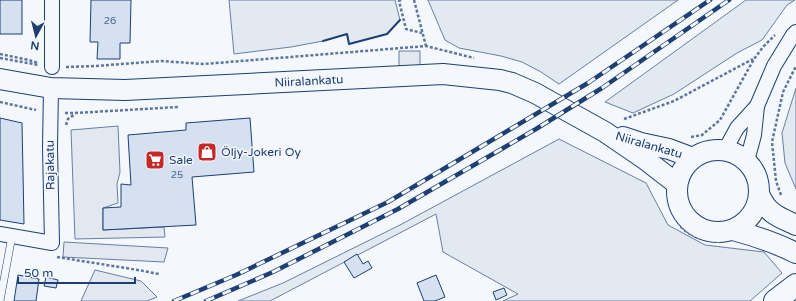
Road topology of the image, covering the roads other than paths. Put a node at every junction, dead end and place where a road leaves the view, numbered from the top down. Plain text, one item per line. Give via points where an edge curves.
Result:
1 (52, 0) edge
2 (796, 32) edge
3 (52, 67) road end
4 (0, 79) edge
5 (51, 88) junction
6 (758, 106) junction
7 (612, 126) junction
8 (725, 150) junction
9 (693, 158) junction
10 (747, 161) junction
11 (677, 184) junction
12 (760, 196) junction
13 (796, 225) edge
14 (733, 230) junction
15 (6, 235) edge
16 (796, 253) edge
17 (796, 285) edge
18 (0, 301) edge
19 (775, 301) edge

1 - 3 street
2 - 6 street via 774,66
4 - 5 main road, Niiralankatu
5 - 7 main road, Niiralankatu via 125,90 443,74 487,78 512,84
5 - 15 street, Rajakatu via 52,242
6 - 8 street via 737,128
6 - 10 street
7 - 9 main road, Niiralankatu via 640,143 669,149
7 - 11 main road, Niiralankatu via 646,160
8 - 9 main road via 709,151
8 - 10 main road
9 - 11 main road via 685,166
10 - 12 main road via 757,175
11 - 14 main road via 679,204 693,224 714,233
12 - 13 main road via 766,208
12 - 14 main road via 758,205 748,221
14 - 16 main road via 756,236
15 - 18 lane
17 - 19 highway

